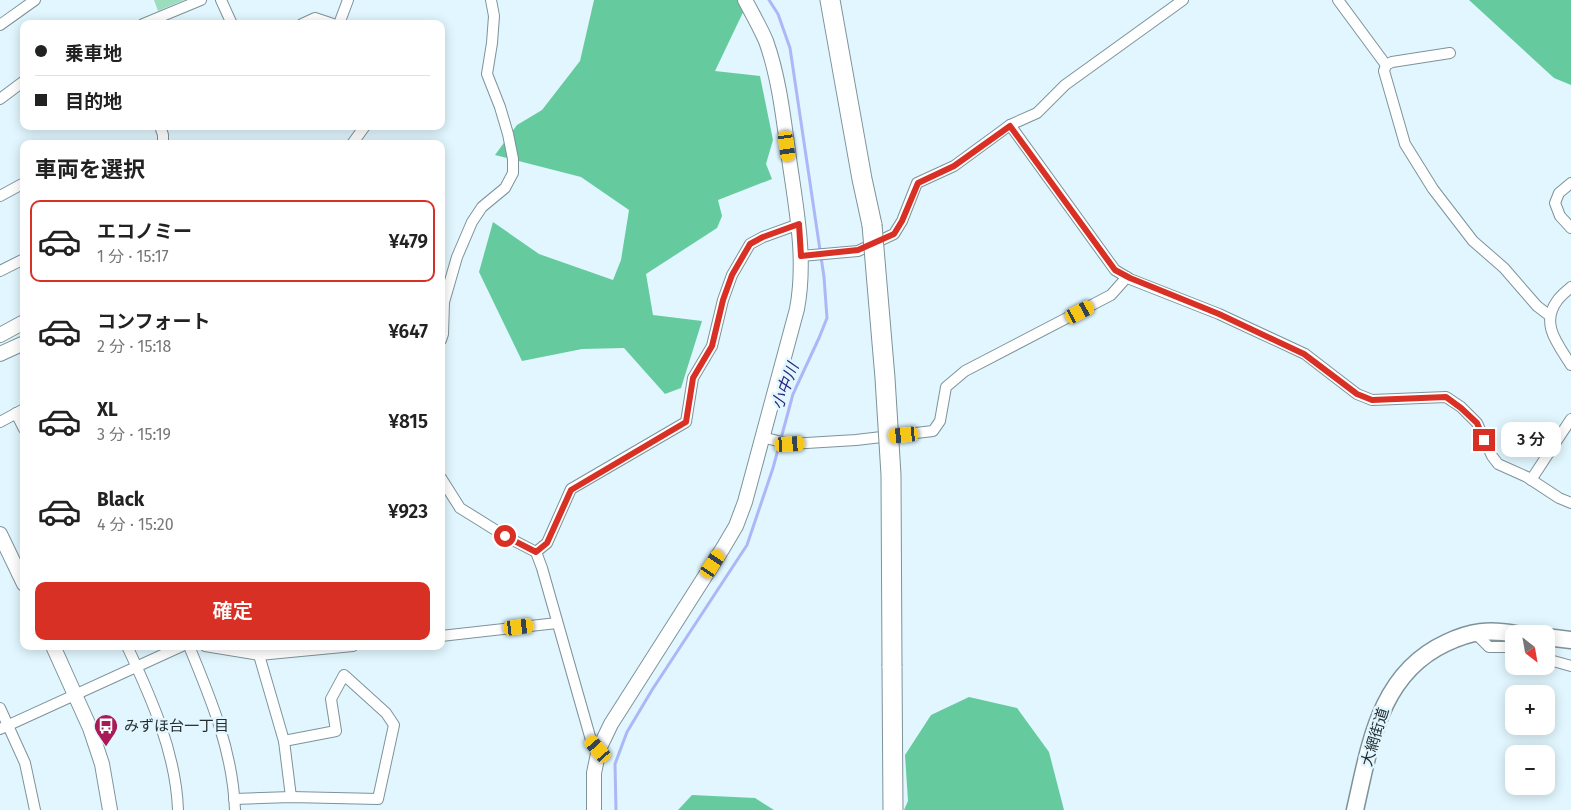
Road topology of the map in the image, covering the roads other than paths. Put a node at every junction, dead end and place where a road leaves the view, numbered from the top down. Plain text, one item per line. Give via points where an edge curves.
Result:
1 (35, 0) edge
2 (201, 0) edge
3 (221, 0) edge
4 (348, 0) edge
5 (491, 0) edge
6 (745, 0) edge
7 (830, 0) edge
8 (839, 0) edge
9 (1184, 0) edge
10 (1338, 0) edge
11 (153, 20) edge
12 (230, 20) edge
13 (340, 20) edge
14 (0, 25) edge
15 (1450, 53) dead end
16 (1386, 65) junction
17 (20, 83) edge
18 (0, 100) edge
19 (1010, 126) junction
20 (1571, 183) edge
21 (20, 185) edge
22 (0, 196) edge
23 (799, 224) junction
24 (872, 225) junction
25 (1571, 228) edge
26 (801, 256) junction
27 (20, 261) edge
28 (0, 271) edge
29 (1128, 277) junction
30 (1571, 286) edge
31 (445, 296) edge
32 (1550, 316) junction
33 (20, 324) edge
34 (0, 335) edge
35 (20, 345) edge
36 (0, 354) edge
37 (1571, 364) edge
38 (20, 411) edge
39 (1571, 419) edge
40 (0, 422) edge
41 (762, 437) junction
42 (1531, 480) junction
43 (445, 484) edge
44 (1571, 503) edge
45 (0, 534) edge
46 (536, 552) junction
47 (20, 576) edge
48 (558, 623) junction
49 (1474, 632) junction
50 (1505, 632) edge
51 (445, 636) edge
52 (1555, 638) edge
53 (1571, 640) edge
54 (1505, 647) edge
55 (56, 650) edge
56 (129, 650) edge
57 (173, 650) edge
58 (191, 650) edge
59 (229, 650) edge
60 (311, 650) edge
61 (259, 655) junction
62 (1555, 662) edge
63 (1571, 666) edge
64 (137, 667) junction
65 (76, 695) junction
66 (0, 708) edge
67 (4, 727) edge
68 (284, 741) junction
69 (598, 749) junction
70 (291, 797) junction
71 (234, 799) junction
72 (35, 810) edge
73 (110, 810) edge
74 (178, 810) edge
75 (235, 810) edge
76 (594, 810) edge
77 (893, 810) edge
78 (1355, 810) edge

1 - 14 street
2 - 11 street
3 - 12 street
4 - 13 street
5 - 31 street via 494,16 487,74 508,134 513,173 505,188 482,207 472,222
6 - 23 street via 766,41 775,74
7 - 24 highway
8 - 24 highway via 868,177
9 - 19 street via 1066,85 1037,113
10 - 16 street
15 - 16 street
16 - 32 street via 1384,71 1405,144 1433,189 1473,241
17 - 18 street
19 - 26 street via 954,166 918,183 894,234 858,250
19 - 29 street via 1115,270
20 - 25 street via 1559,193 1555,203 1560,216
21 - 22 street
23 - 26 street
23 - 46 street via 750,244 732,275 712,346 693,378 686,422 571,490 547,543
24 - 77 highway, bridge via 891,475
26 - 41 street via 801,287
27 - 28 street
29 - 41 street via 1111,295 965,371 946,387 940,421 932,431 790,444
29 - 42 street via 1219,314 1304,354 1357,394 1372,400 1446,397 1477,423 1498,464
30 - 32 street via 1557,301
32 - 37 street via 1551,334
33 - 34 street
35 - 36 street
38 - 40 street
39 - 42 street
41 - 69 street via 736,526 610,724
42 - 44 street
43 - 46 street via 460,508
45 - 47 street
46 - 48 street
48 - 51 street
48 - 69 street via 591,740
49 - 50 main road, 大網街道
49 - 54 street via 1489,647
49 - 78 main road, 大網街道 via 1431,650 1398,681 1379,717
52 - 53 main road
55 - 65 street
56 - 64 street
57 - 64 street
58 - 71 street via 213,702 225,741
59 - 61 street
60 - 61 street
61 - 68 street
62 - 63 street
64 - 65 street
64 - 74 street via 154,705 171,760
65 - 67 street
65 - 73 street via 102,764
66 - 67 street
67 - 72 street via 25,763
68 - 70 street
68 - 70 street via 336,731 331,699 344,675 386,713 394,725 378,799
69 - 76 street
70 - 71 street
71 - 75 street

